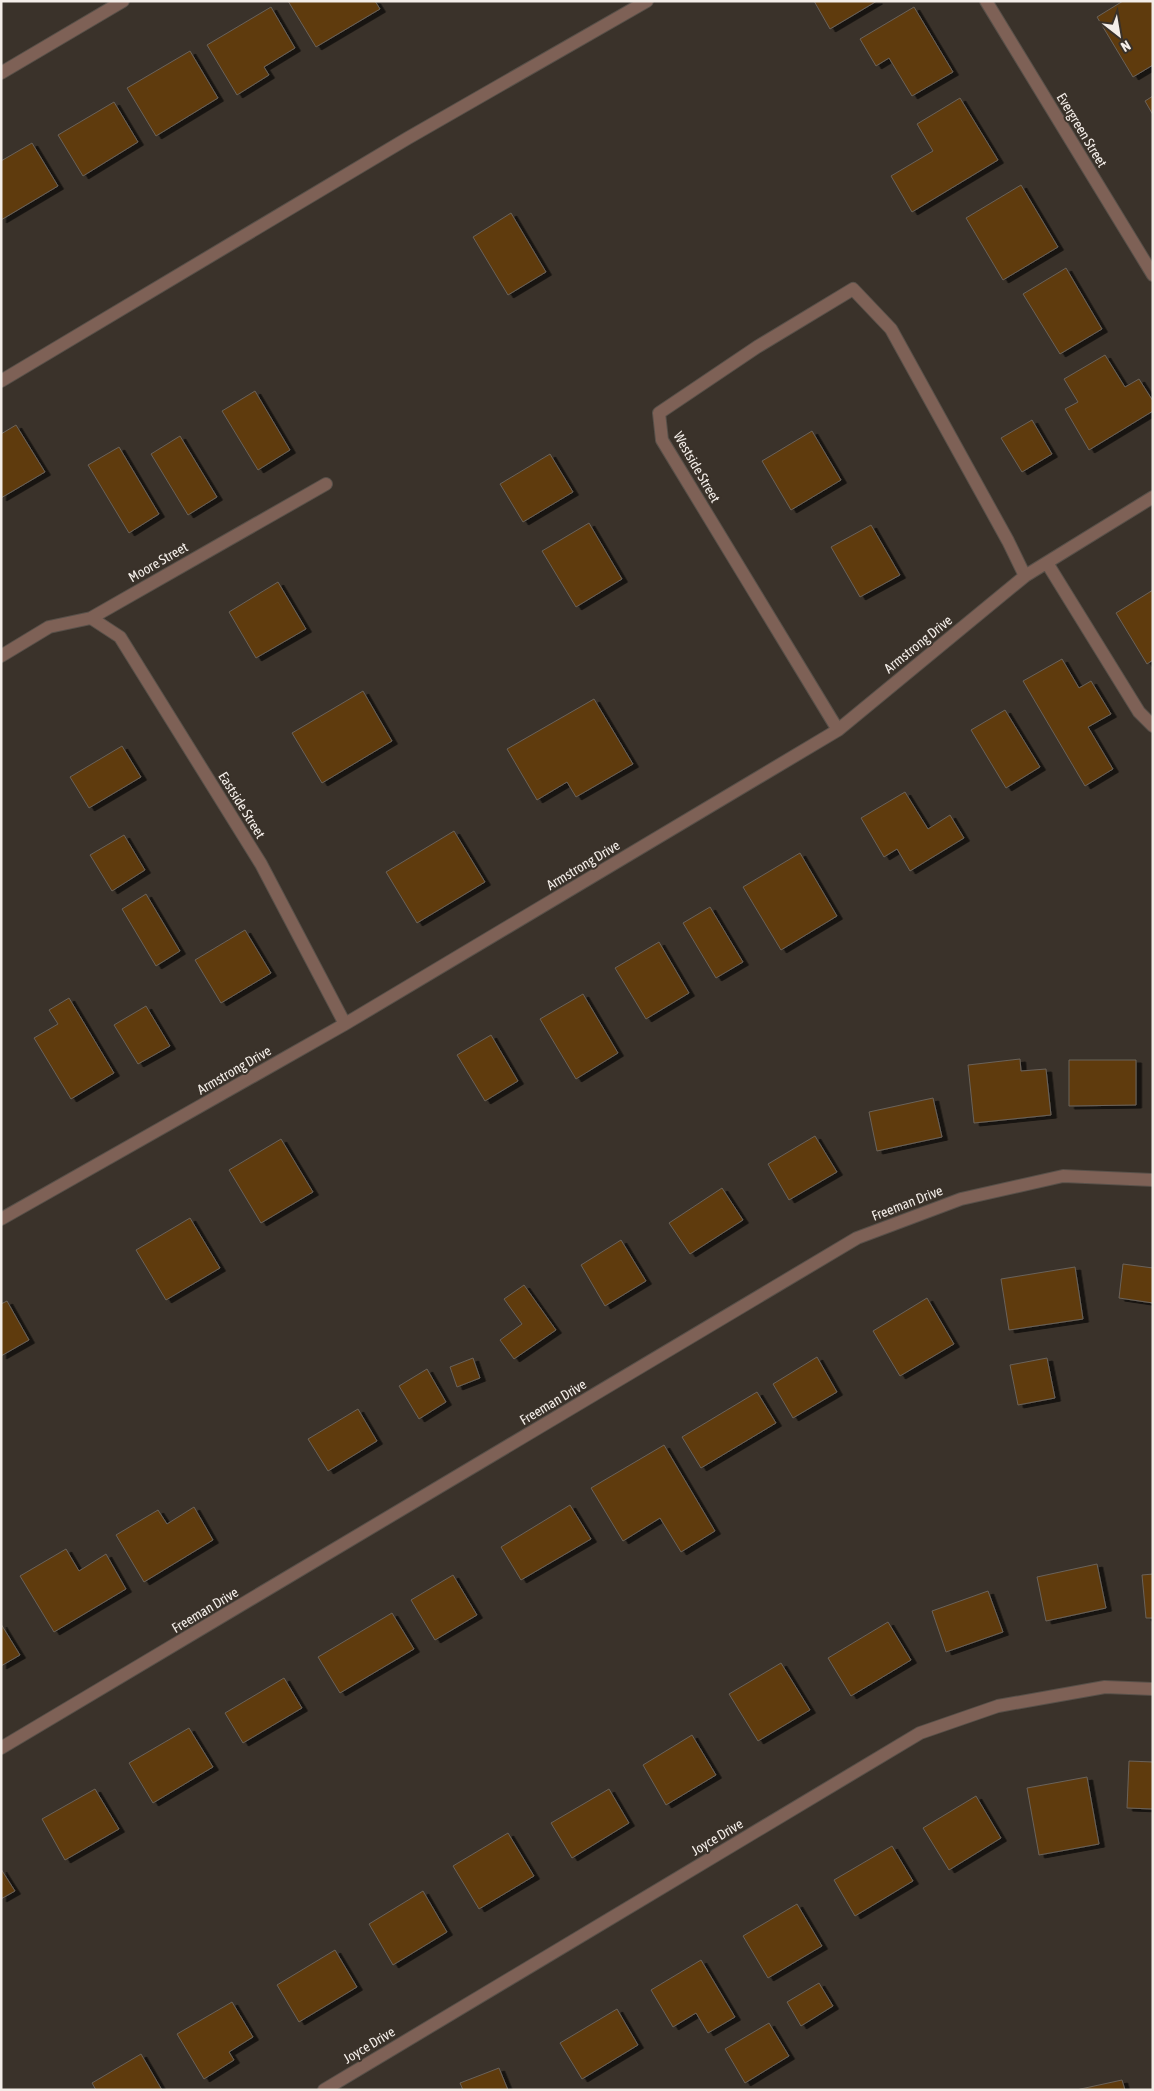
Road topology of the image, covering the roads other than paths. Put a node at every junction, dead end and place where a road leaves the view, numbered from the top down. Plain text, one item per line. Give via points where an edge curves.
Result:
1 (123, 1) edge
2 (647, 1) edge
3 (986, 1) edge
4 (1, 73) edge
5 (1153, 275) edge
6 (1, 381) edge
7 (326, 484) dead end
8 (1153, 497) edge
9 (1047, 563) junction
10 (1025, 576) junction
11 (92, 618) junction
12 (1, 656) edge
13 (1153, 726) edge
14 (838, 730) junction
15 (345, 1024) junction
16 (1153, 1180) edge
17 (1, 1219) edge
18 (1153, 1689) edge
19 (1, 1748) edge
20 (324, 2090) edge

1 - 4 street
2 - 6 street via 408,138
3 - 5 street, Evergreen Street
7 - 11 street, Moore Street
8 - 9 street, Armstrong Drive
9 - 10 street, Armstrong Drive
9 - 13 street via 1139,712
10 - 14 street, Armstrong Drive
10 - 14 street, Westside Street via 891,330 853,289 757,347 659,413 662,440
11 - 12 street, Moore Street via 48,627
11 - 15 street, Eastside Street via 120,638 261,864
14 - 15 street, Armstrong Drive
15 - 17 street, Armstrong Drive
16 - 19 street, Freeman Drive via 1063,1176 961,1199 858,1238
18 - 20 street, Joyce Drive via 1105,1687 998,1706 920,1733

